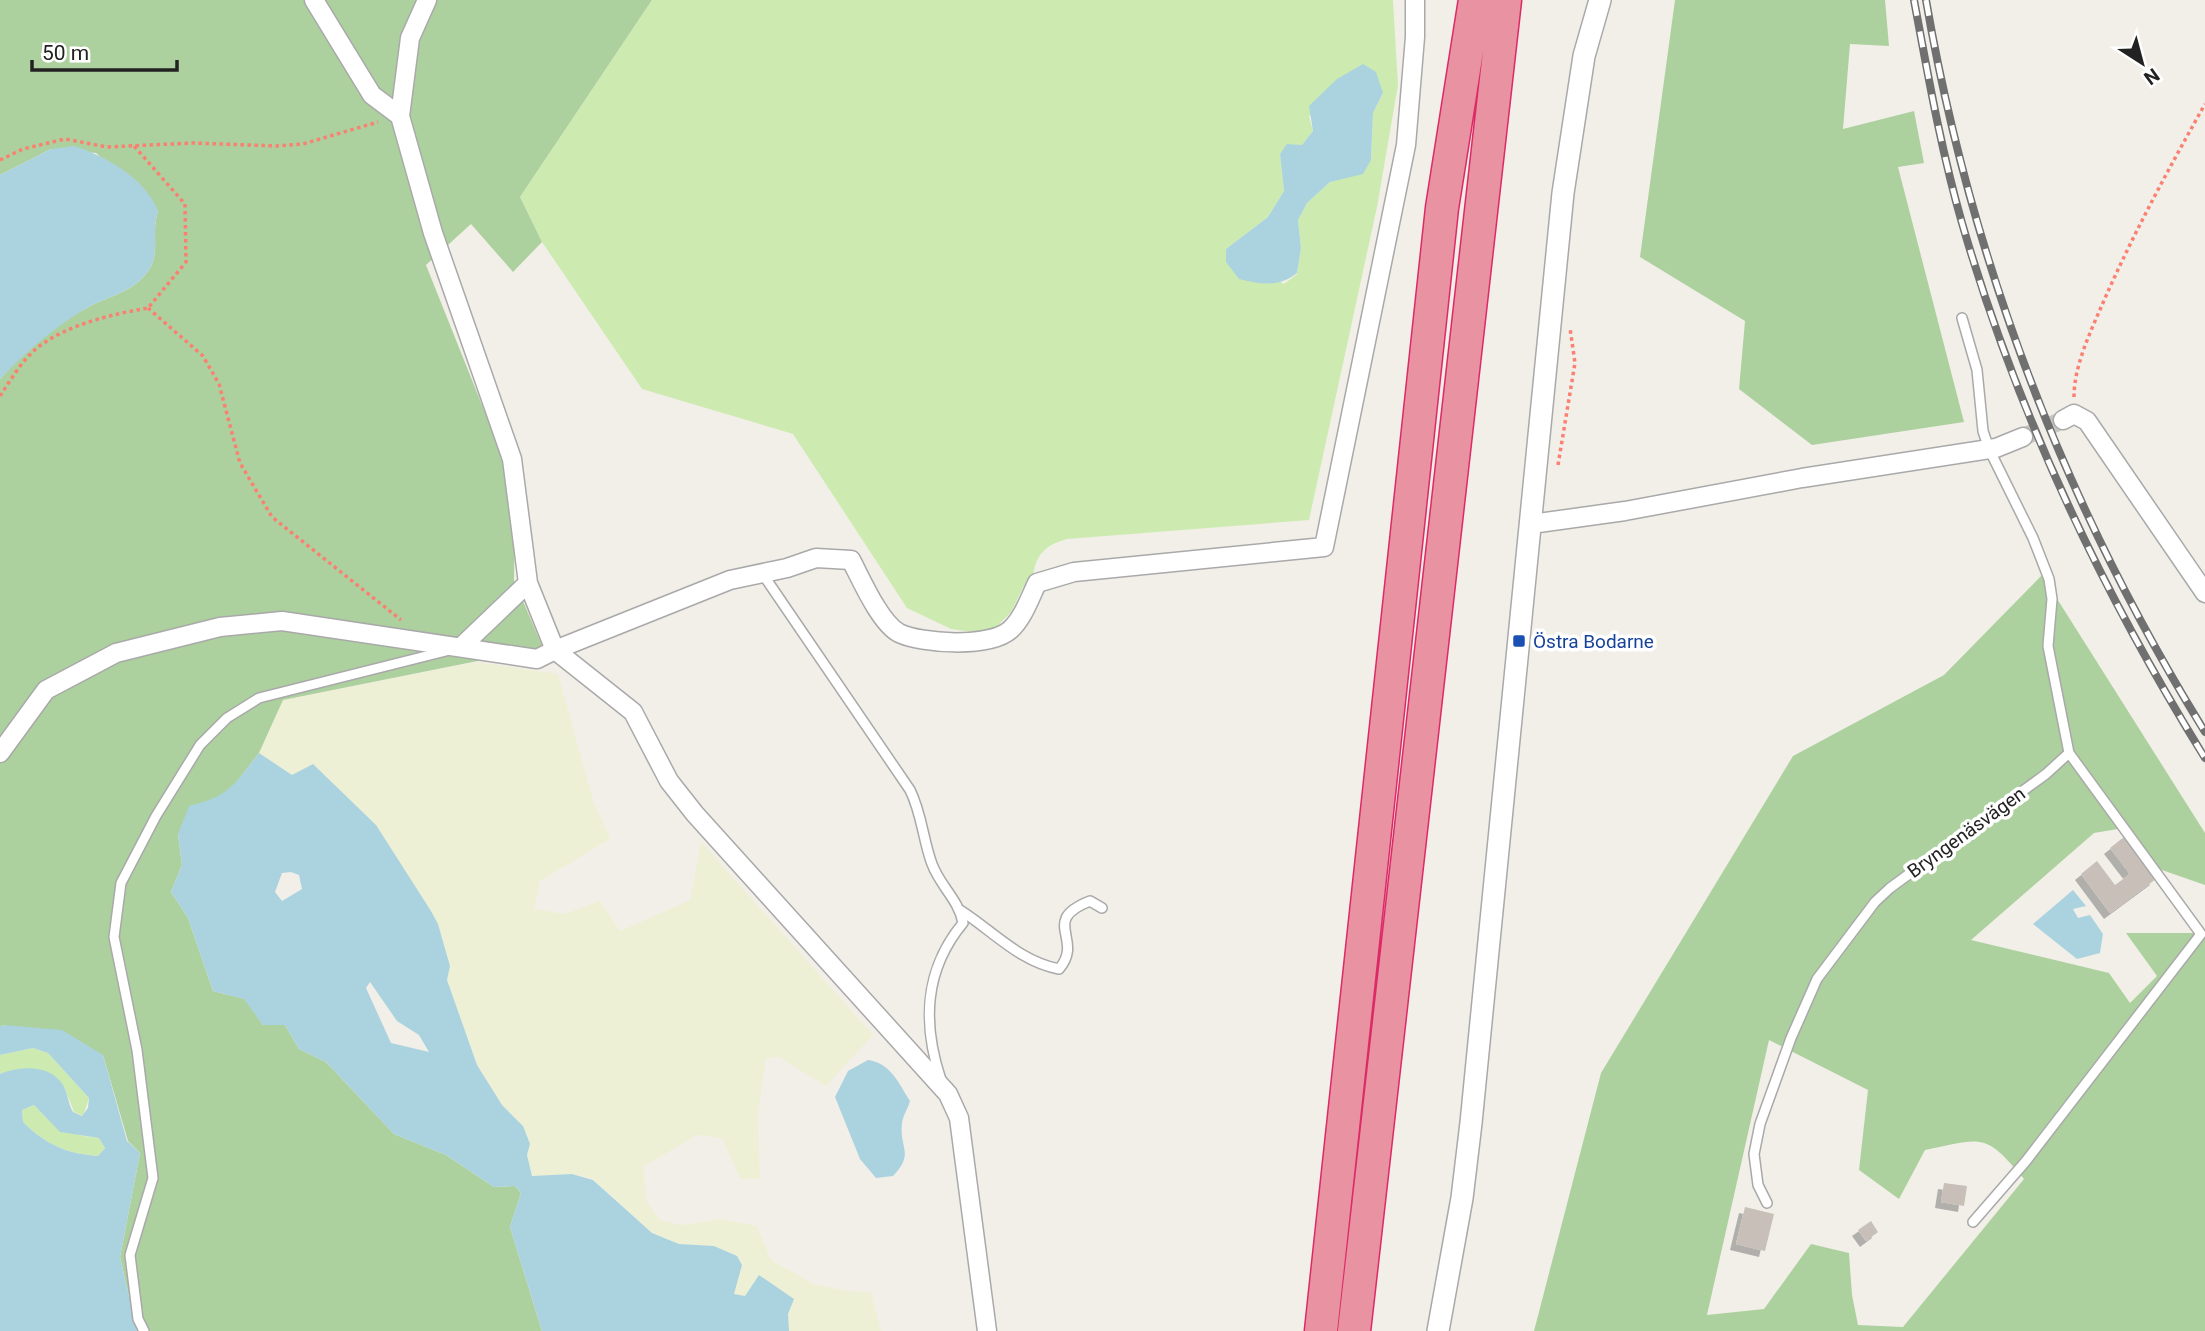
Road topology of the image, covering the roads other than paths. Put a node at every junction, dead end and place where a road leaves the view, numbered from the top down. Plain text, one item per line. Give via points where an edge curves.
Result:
1 (314, 0) edge
2 (427, 0) edge
3 (1415, 0) edge
4 (1505, 0) edge
5 (1600, 0) edge
6 (1471, 9) edge
7 (400, 116) junction
8 (1962, 318) dead end
9 (2069, 417) road end
10 (2023, 437) tunnel mouth
11 (1989, 449) junction
12 (1531, 524) junction
13 (762, 573) junction
14 (528, 583) junction
15 (2205, 593) edge
16 (461, 647) junction
17 (555, 650) junction
18 (0, 753) edge
19 (2069, 753) junction
20 (1102, 908) dead end
21 (960, 910) junction
22 (944, 1089) junction
23 (1768, 1203) dead end
24 (1973, 1222) dead end
25 (144, 1331) edge
26 (987, 1331) edge
27 (1321, 1331) edge
28 (1354, 1331) edge
29 (1438, 1331) edge

1 - 7 street via 372,95
2 - 7 street via 410,38
3 - 13 street via 1406,145 1324,547 1074,572 1037,583 1009,631 944,643 897,632 874,603 851,560 816,558
4 - 28 highway
5 - 12 street via 1584,55 1563,193
6 - 27 highway via 1443,208
7 - 14 street via 433,233 512,459
8 - 11 lane via 1977,370
9 - 15 street via 2087,421
10 - 11 street
11 - 12 street
11 - 19 lane via 2049,579 2048,646
12 - 29 street via 1471,1123
13 - 17 street via 730,580
13 - 21 lane via 911,790 933,868
14 - 16 street
14 - 17 street
16 - 17 street via 537,659
16 - 18 street via 282,621 220,627 116,653 46,690
16 - 25 lane via 259,698 227,718 200,745 121,883 114,937 137,1049 153,1178 130,1255 138,1319
17 - 22 street via 634,712 669,781 695,814
19 - 23 lane, Bryngenäsvägen via 1890,888 1818,979 1760,1124 1754,1169
19 - 24 lane via 2202,933 2026,1161
20 - 21 lane via 1090,901 1064,917 1062,930 1070,945 1068,959 1059,969 1041,966 1015,951
21 - 22 lane via 963,923 941,954 927,1005
22 - 26 street via 959,1118

